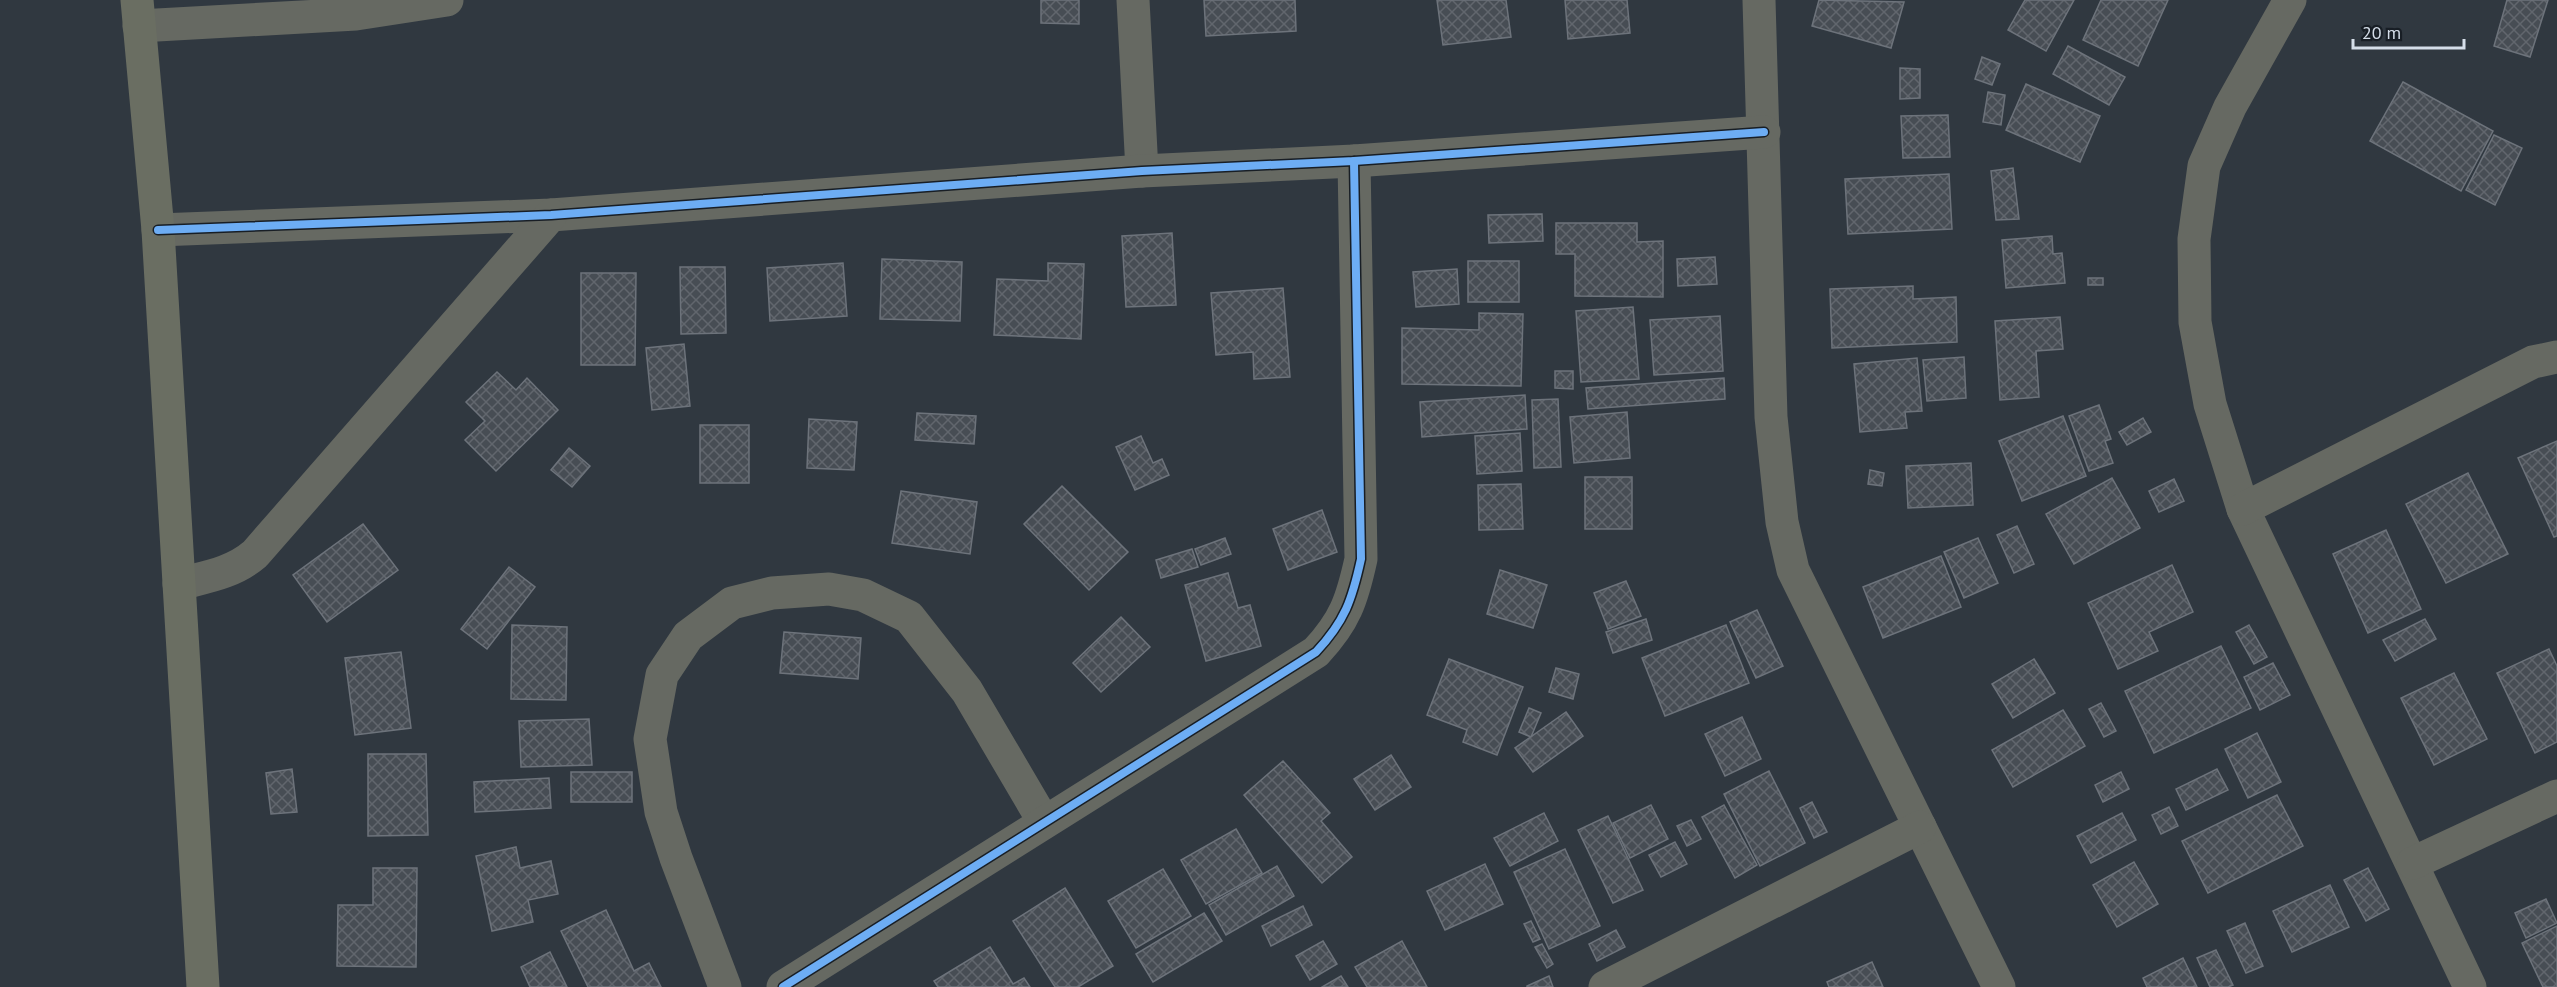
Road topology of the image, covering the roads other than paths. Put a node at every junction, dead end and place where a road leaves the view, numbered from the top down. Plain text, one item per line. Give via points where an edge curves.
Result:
1 (447, 0) edge
2 (1133, 0) edge
3 (1759, 0) edge
4 (2290, 0) edge
5 (138, 13) edge
6 (1764, 132) junction
7 (1354, 161) junction
8 (1142, 171) junction
9 (551, 215) junction
10 (158, 230) junction
11 (2557, 357) edge
12 (2243, 509) junction
13 (179, 584) junction
14 (2557, 796) edge
15 (1044, 822) junction
16 (1920, 827) junction
17 (2413, 863) junction
18 (203, 987) edge
19 (725, 987) edge
20 (783, 987) edge
21 (1605, 987) edge
22 (1998, 987) edge
23 (2470, 987) edge

1 - 5 street via 356,14
2 - 8 street
3 - 6 street
4 - 12 street via 2230,107 2204,166 2194,239 2195,322 2210,404
5 - 10 street
6 - 7 street
6 - 16 street via 1771,417 1782,522 1793,570
7 - 8 street
7 - 15 street via 1361,559 1354,594 1336,630 1316,652
8 - 9 street
9 - 10 street
9 - 13 street via 255,554 243,565 223,573
10 - 13 street
11 - 12 street via 2533,362
12 - 17 street
13 - 18 street
14 - 17 street
15 - 19 street via 966,691 909,617 863,596 829,590 772,593 732,603 688,636 662,675 650,739 661,812
15 - 20 street
16 - 21 street
16 - 22 street
17 - 23 street

